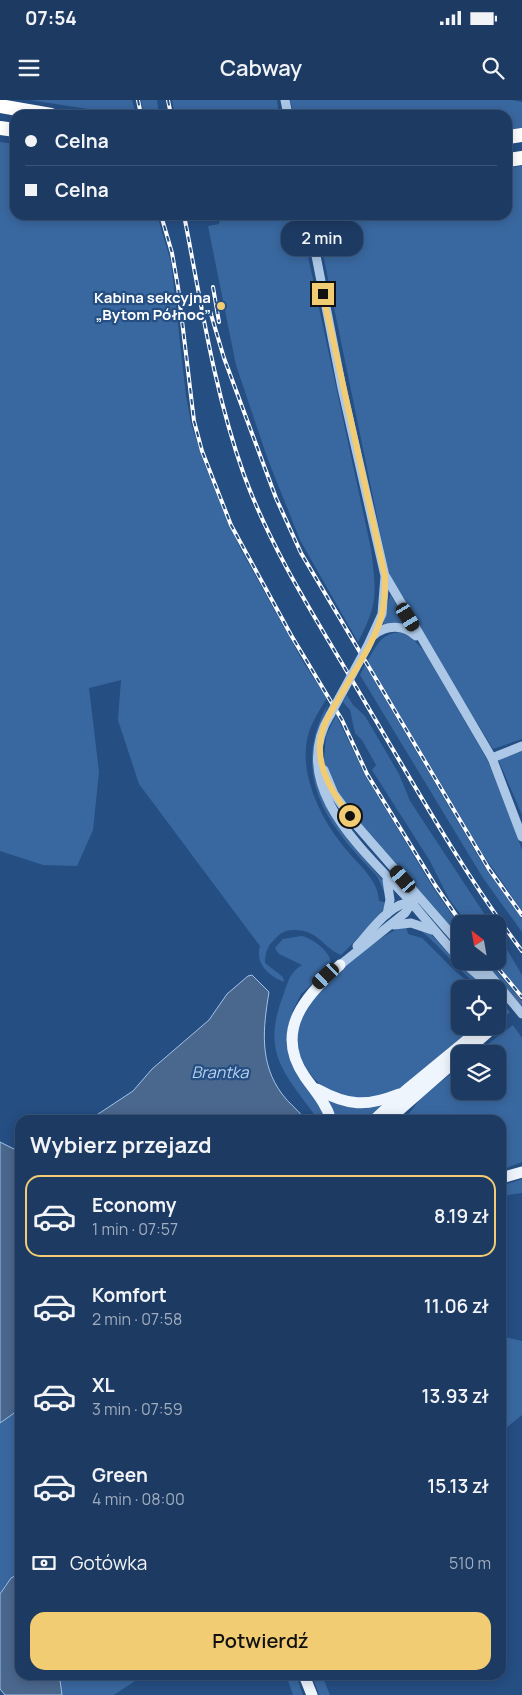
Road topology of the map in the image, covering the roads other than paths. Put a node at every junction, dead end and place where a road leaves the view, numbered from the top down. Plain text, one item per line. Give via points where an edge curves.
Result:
1 (0, 106) edge
2 (23, 110) edge
3 (309, 220) edge
4 (385, 576) junction
5 (374, 635) junction
6 (426, 648) junction
7 (320, 745) junction
8 (522, 746) edge
9 (492, 758) junction
10 (522, 837) edge
11 (385, 875) junction
12 (403, 879) junction
13 (410, 901) junction
14 (430, 909) junction
15 (387, 914) junction
16 (392, 925) junction
17 (434, 931) junction
18 (451, 934) edge
19 (451, 949) edge
20 (342, 962) junction
21 (472, 970) edge
22 (485, 970) edge
23 (484, 980) edge
24 (506, 1000) edge
25 (522, 1015) edge
26 (474, 1035) edge
27 (483, 1035) edge
28 (472, 1045) edge
29 (451, 1063) edge
30 (314, 1088) junction
31 (408, 1094) junction
32 (328, 1115) edge
33 (381, 1115) edge
34 (392, 1115) edge
35 (400, 1115) edge
36 (520, 1171) edge
37 (506, 1176) edge
38 (306, 1680) edge
39 (312, 1695) edge

1 - 2 highway
3 - 4 street via 342,388
4 - 5 street via 382,614
4 - 6 street
5 - 6 street via 381,629 402,628 411,631
5 - 7 street, bridge via 330,715
6 - 9 street
7 - 11 street via 318,769 328,802 350,836
7 - 12 street via 322,764 334,794
8 - 9 street
9 - 10 street
11 - 13 street
11 - 15 street via 390,890
12 - 13 street
12 - 14 street
13 - 14 street
13 - 15 street
13 - 16 street via 406,913
13 - 17 street
14 - 18 street
15 - 20 street
16 - 17 street via 411,923
16 - 20 street
17 - 19 street
20 - 30 main road via 309,993 294,1027 293,1049 297,1062
21 - 23 street
22 - 25 street
24 - 25 street
26 - 31 main road
27 - 28 main road
29 - 31 main road
30 - 31 main road via 356,1104
30 - 32 main road
31 - 33 main road
31 - 34 main road
31 - 35 main road
36 - 37 main road
38 - 39 main road

